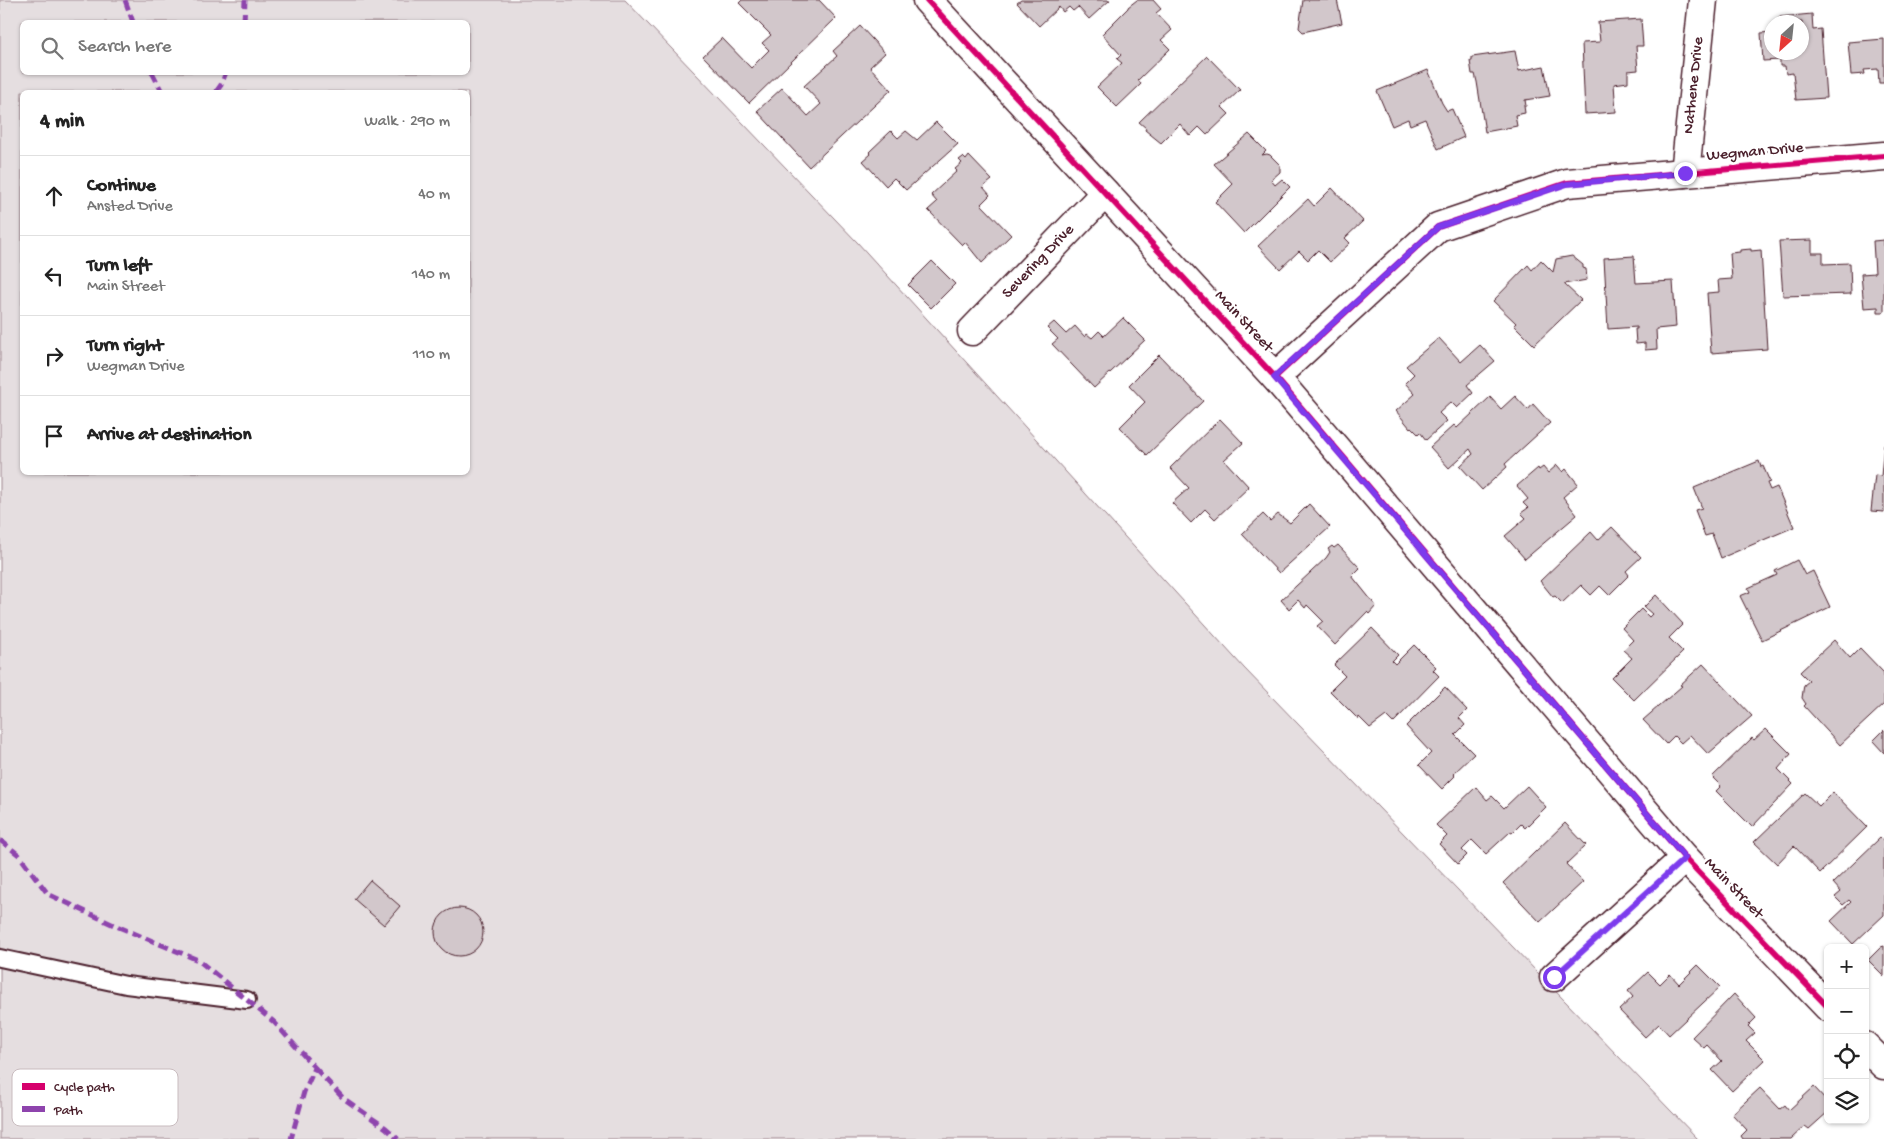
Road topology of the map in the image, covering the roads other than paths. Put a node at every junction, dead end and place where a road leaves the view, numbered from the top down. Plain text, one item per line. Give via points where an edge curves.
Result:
1 (927, 0) edge
2 (1703, 0) edge
3 (1884, 156) edge
4 (1685, 173) junction
5 (1105, 193) junction
6 (972, 331) dead end
7 (1274, 377) junction
8 (1685, 858) junction
9 (0, 958) edge
10 (1554, 977) dead end
11 (247, 1000) dead end
12 (1824, 1003) edge
13 (1869, 1050) edge
14 (1884, 1065) edge

1 - 5 street, Main Street
2 - 4 street, Nathene Drive
3 - 4 street, Wegman Drive
4 - 7 street, Wegman Drive via 1567,184 1438,227
5 - 6 street, Severing Drive
5 - 7 street, Main Street
7 - 8 street, Main Street
8 - 10 street
8 - 12 street, Main Street
9 - 11 lane via 126,985
13 - 14 street

